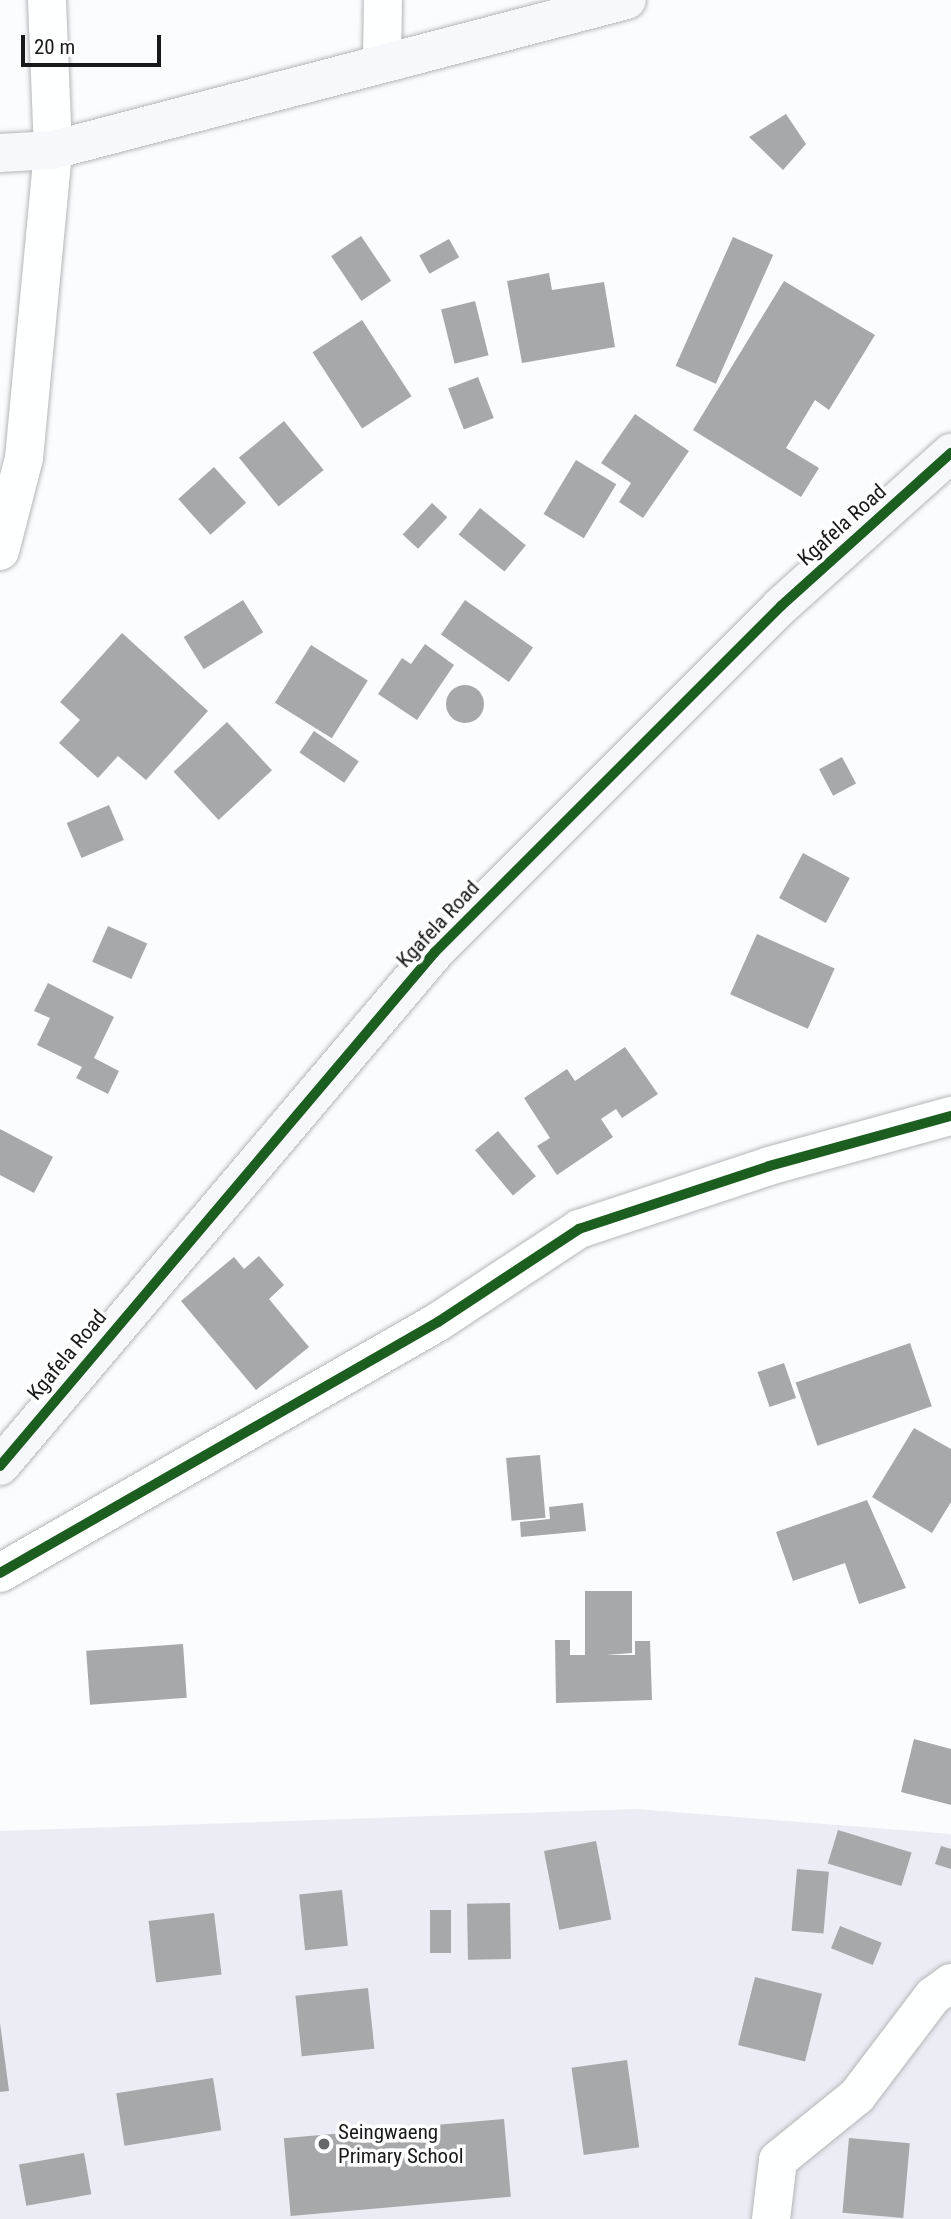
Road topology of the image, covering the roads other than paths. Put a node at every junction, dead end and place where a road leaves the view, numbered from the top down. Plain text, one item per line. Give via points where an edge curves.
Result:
1 (47, 0) edge
2 (383, 0) edge
3 (627, 0) edge
4 (382, 61) junction
5 (53, 150) junction
6 (0, 153) edge
7 (951, 453) edge
8 (0, 551) edge
9 (951, 1116) edge
10 (0, 1466) edge
11 (0, 1573) edge
12 (951, 1983) edge
13 (771, 2219) edge

1 - 5 street
2 - 4 street
3 - 4 street
4 - 5 street
5 - 6 street
5 - 8 street via 24,458
7 - 10 street, Kgafela Road via 781,606 435,952
9 - 11 street via 769,1166 579,1229 438,1322
12 - 13 street via 933,1996 857,2096 778,2160

